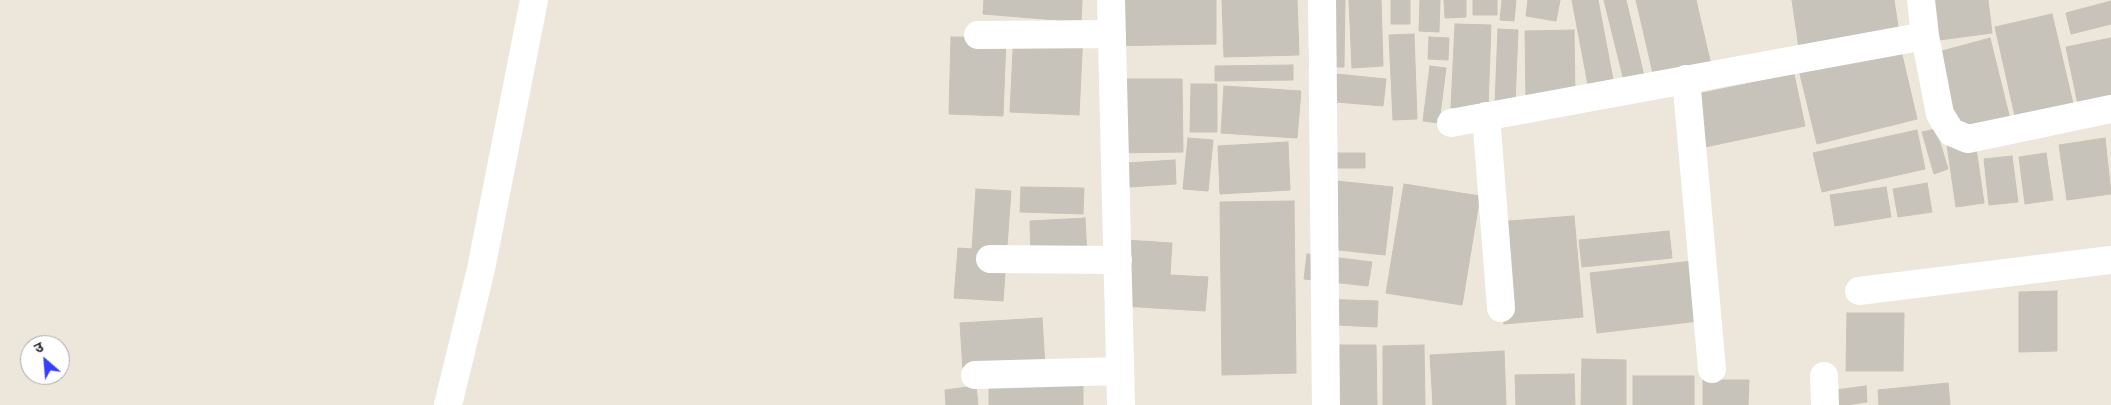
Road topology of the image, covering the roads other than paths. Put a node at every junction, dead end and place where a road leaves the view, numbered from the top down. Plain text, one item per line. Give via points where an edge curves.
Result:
1 (534, 0) edge
2 (1111, 0) edge
3 (1322, 0) edge
4 (1921, 0) edge
5 (1112, 34) junction
6 (978, 35) dead end
7 (1925, 36) junction
8 (1686, 79) junction
9 (2111, 109) edge
10 (1486, 116) junction
11 (1452, 124) dead end
12 (990, 259) dead end
13 (1118, 260) junction
14 (2111, 260) edge
15 (1859, 291) dead end
16 (1501, 308) dead end
17 (1712, 369) dead end
18 (1120, 371) junction
19 (975, 375) dead end
20 (1824, 376) dead end
21 (448, 405) edge
22 (1121, 405) edge
23 (1326, 405) edge
24 (1825, 405) edge

1 - 21 street via 481,269
2 - 5 street
3 - 23 street
4 - 7 street
5 - 6 street
5 - 13 street
7 - 8 street
7 - 9 street via 1940,114 1951,132 1968,140
8 - 10 street
8 - 17 street
10 - 11 street
10 - 16 street
12 - 13 street
13 - 18 street
14 - 15 street
18 - 19 street
18 - 22 street
20 - 24 street

